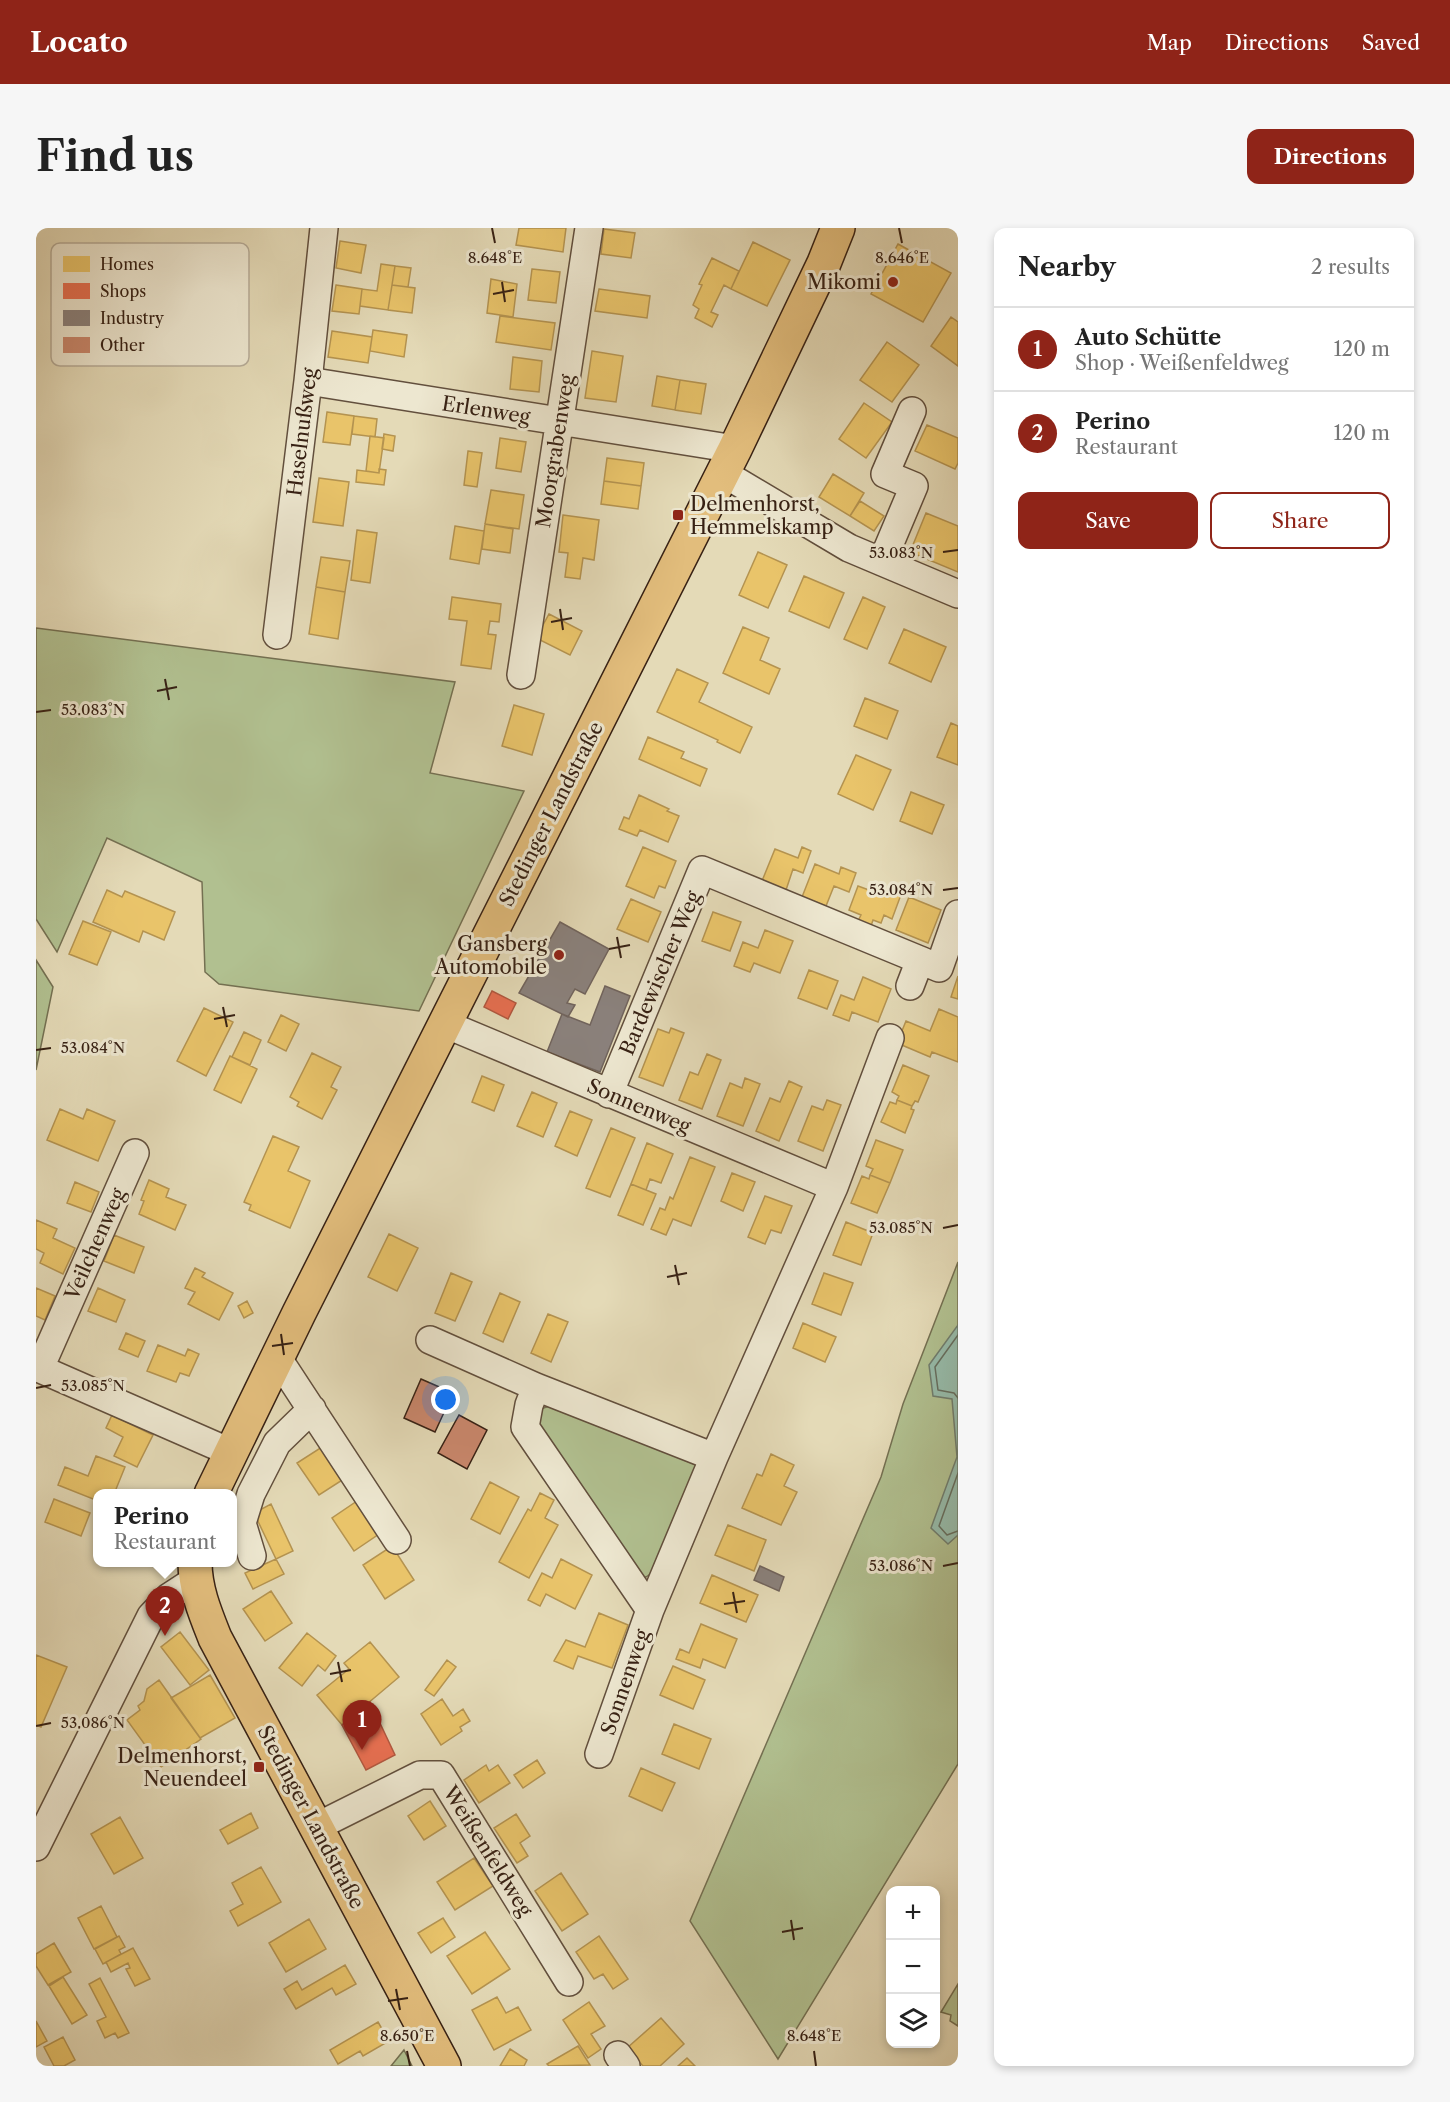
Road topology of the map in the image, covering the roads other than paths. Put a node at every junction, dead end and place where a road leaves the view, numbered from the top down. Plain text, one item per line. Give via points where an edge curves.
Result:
1 (324, 228) edge
2 (590, 228) edge
3 (838, 228) edge
4 (308, 381) junction
5 (912, 411) dead end
6 (560, 422) junction
7 (729, 461) junction
8 (882, 562) junction
9 (958, 594) edge
10 (277, 635) dead end
11 (521, 675) dead end
12 (958, 914) edge
13 (920, 960) junction
14 (910, 986) dead end
15 (445, 1024) junction
16 (890, 1038) dead end
17 (609, 1094) junction
18 (135, 1153) dead end
19 (834, 1187) junction
20 (430, 1340) dead end
21 (277, 1357) junction
22 (38, 1367) edge
23 (537, 1387) junction
24 (312, 1409) junction
25 (230, 1452) junction
26 (714, 1457) junction
27 (213, 1489) edge
28 (397, 1540) dead end
29 (252, 1556) dead end
30 (195, 1571) edge
31 (650, 1610) junction
32 (600, 1754) dead end
33 (316, 1827) junction
34 (36, 1847) edge
35 (569, 1982) dead end
36 (444, 2066) edge

1 - 4 street, Haselnußweg
2 - 6 street, Moorgrabenweg
3 - 7 main road, Stedinger Landstraße
4 - 6 street, Erlenweg
4 - 10 street, Haselnußweg
5 - 8 street via 885,474 914,486
6 - 7 street, Erlenweg
6 - 11 street, Moorgrabenweg
7 - 8 street via 849,548
7 - 15 main road, Stedinger Landstraße
8 - 9 street
12 - 13 street, Bardewischer Weg via 939,968
13 - 14 street
13 - 17 street, Bardewischer Weg via 702,870
15 - 17 street, Sonnenweg
15 - 21 main road, Stedinger Landstraße
16 - 19 street, Sonnenweg
17 - 19 street, Sonnenweg
18 - 22 street, Veilchenweg
19 - 26 street, Sonnenweg
20 - 23 street
21 - 24 street
21 - 25 main road, Stedinger Landstraße
22 - 25 street
23 - 26 street
23 - 31 street, Sonnenweg via 525,1427
24 - 28 street
24 - 29 street via 277,1443 251,1494 242,1523
25 - 27 main road, Stedinger Landstraße
26 - 31 street, Sonnenweg
30 - 33 main road, Stedinger Landstraße via 215,1638
30 - 34 street via 151,1616
31 - 32 street, Sonnenweg
33 - 35 street, Weißenfeldweg via 420,1775 441,1775
33 - 36 main road, Stedinger Landstraße

